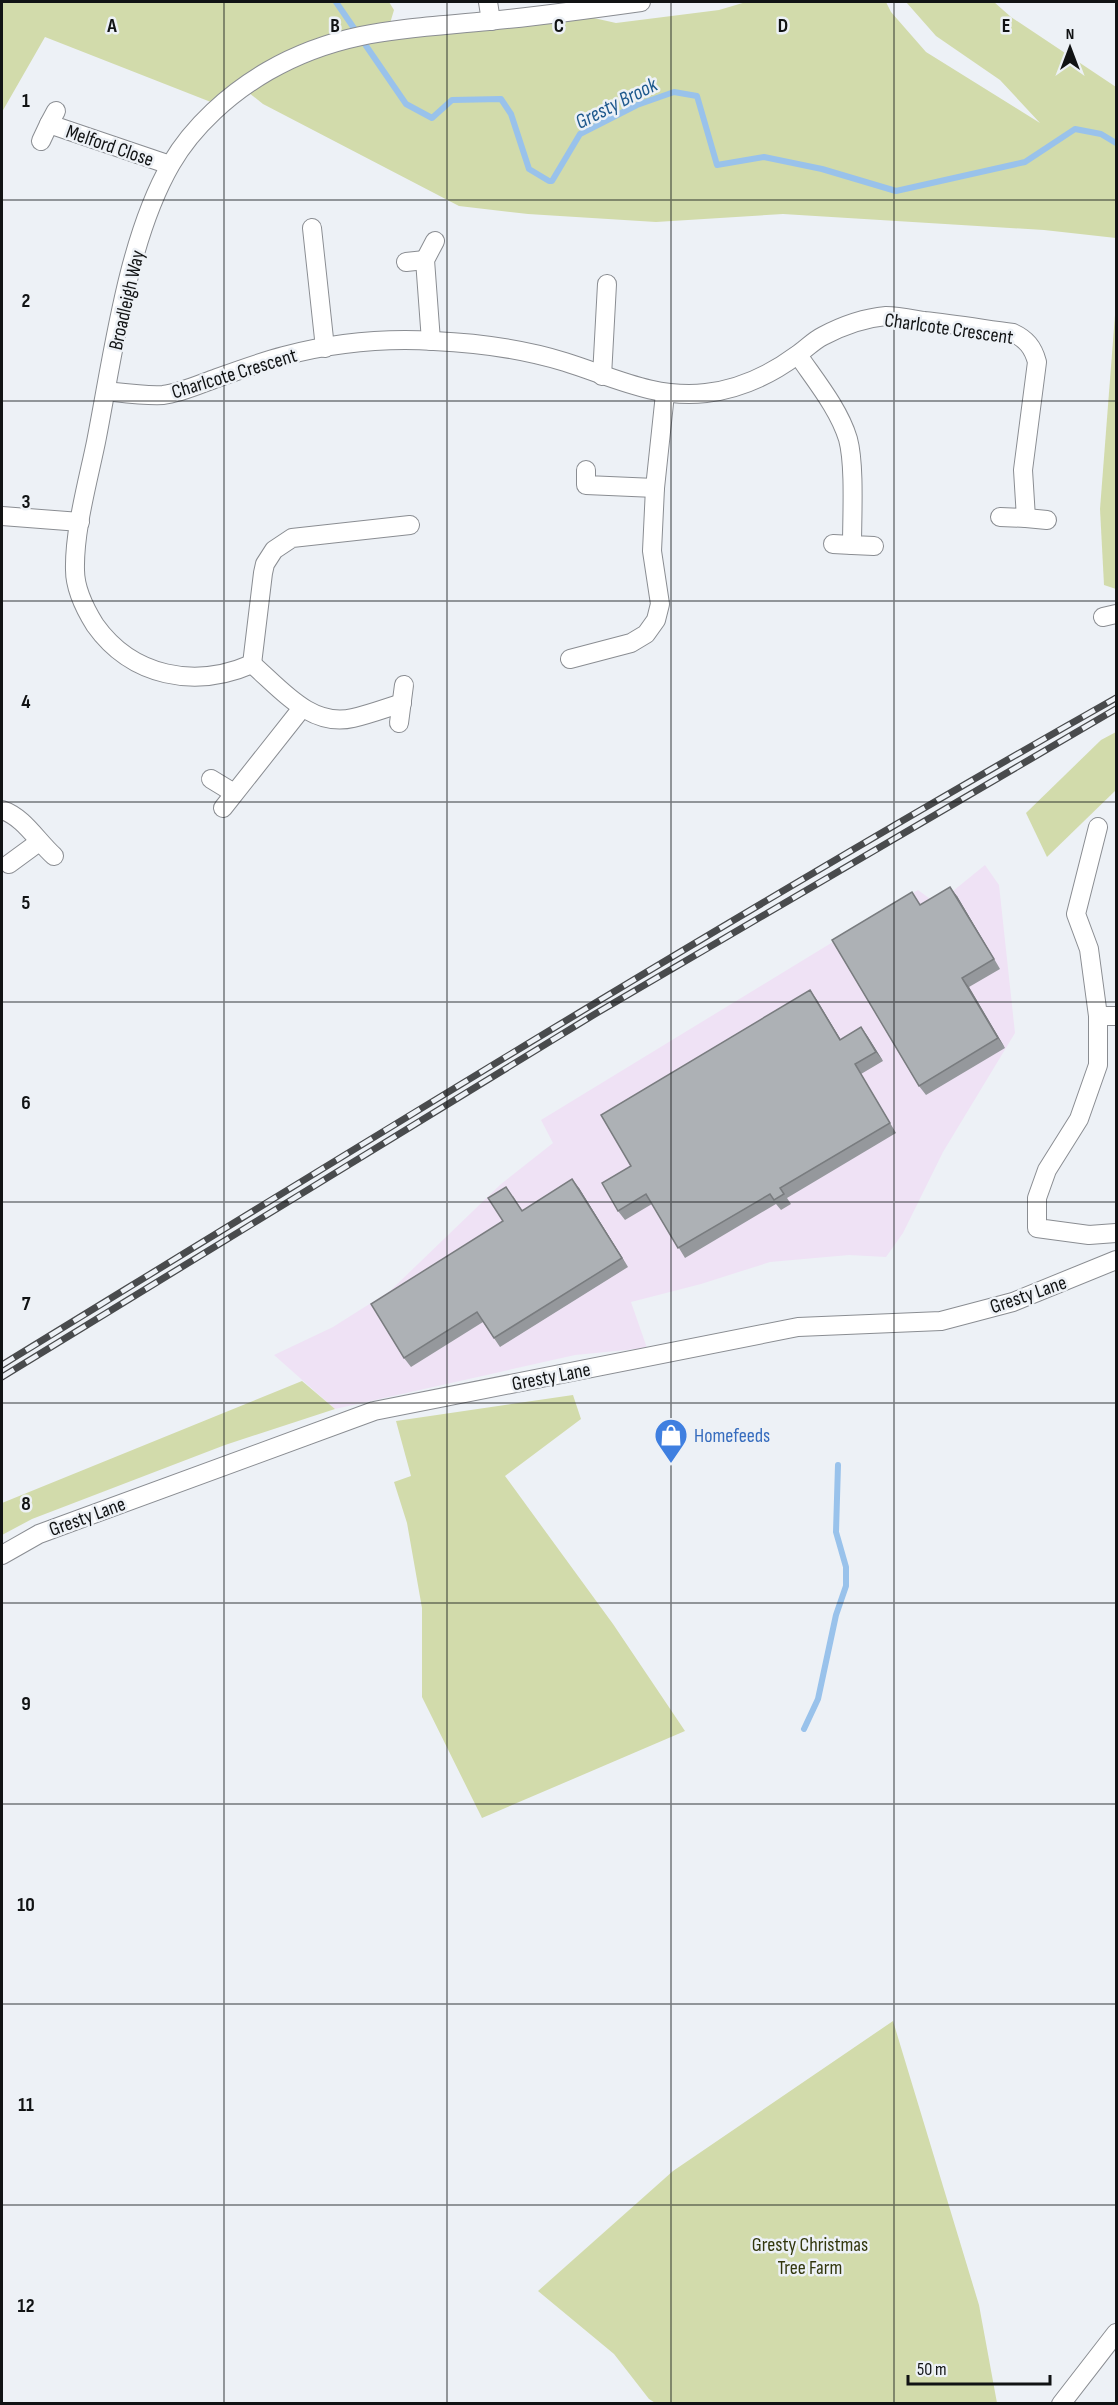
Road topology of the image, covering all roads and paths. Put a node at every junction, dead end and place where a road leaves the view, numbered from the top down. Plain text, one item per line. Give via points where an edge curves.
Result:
1 (488, 2) edge
2 (641, 2) edge
3 (491, 21) junction
4 (40, 141) dead end
5 (170, 165) junction
6 (312, 228) dead end
7 (435, 241) dead end
8 (425, 260) junction
9 (406, 262) dead end
10 (606, 284) dead end
11 (431, 340) junction
12 (325, 348) junction
13 (798, 355) junction
14 (602, 376) junction
15 (106, 391) junction
16 (665, 394) junction
17 (586, 484) dead end
18 (655, 488) junction
19 (2, 516) edge
20 (1000, 517) dead end
21 (1026, 518) junction
22 (1047, 520) dead end
23 (80, 522) junction
24 (410, 525) dead end
25 (832, 544) dead end
26 (852, 545) junction
27 (874, 546) dead end
28 (570, 659) dead end
29 (252, 664) junction
30 (302, 708) junction
31 (399, 723) dead end
32 (210, 779) dead end
33 (2, 810) edge
34 (1098, 827) dead end
35 (39, 842) junction
36 (54, 856) dead end
37 (9, 864) dead end
38 (1107, 1016) edge
39 (1116, 1233) edge
40 (1116, 1260) edge
41 (2, 1555) edge
42 (1116, 2333) edge
43 (1061, 2403) edge

1 - 3 street
2 - 3 street, Broadleigh Way
3 - 5 street, Broadleigh Way via 363,34 288,60 243,87 221,106
4 - 5 street, Melford Close via 53,118
5 - 15 street, Broadleigh Way via 138,244
6 - 12 street
7 - 8 street
8 - 9 street
8 - 11 street
10 - 14 street
11 - 12 street, Charlcote Crescent
11 - 14 street, Charlcote Crescent via 532,354
12 - 15 street, Charlcote Crescent via 250,366 163,394
13 - 16 street, Charlcote Crescent via 765,376 730,388 709,393
13 - 21 street, Charlcote Crescent via 835,330 888,316 1020,336 1032,347 1037,362 1023,470
13 - 26 street via 848,439
14 - 16 street, Charlcote Crescent
15 - 23 street, Broadleigh Way
16 - 18 street
17 - 18 street
18 - 28 street via 652,551 660,604 656,620 631,643
19 - 23 street
20 - 21 street
21 - 22 street
23 - 29 street, Broadleigh Way via 75,570 78,587 91,618 112,645 142,665 178,677 216,676
24 - 29 street via 292,538 274,550 263,573
25 - 26 street
26 - 27 street
29 - 30 street
30 - 31 street via 321,717 342,720 403,694
30 - 32 street via 228,800
33 - 35 street via 15,816
34 - 38 street via 1076,914
35 - 36 street
35 - 37 street
38 - 39 street via 1098,1065 1079,1119 1047,1170 1038,1198 1037,1228 1089,1235
40 - 41 street, Gresty Lane via 1013,1302 941,1321 798,1327 374,1411 39,1534
42 - 43 street

